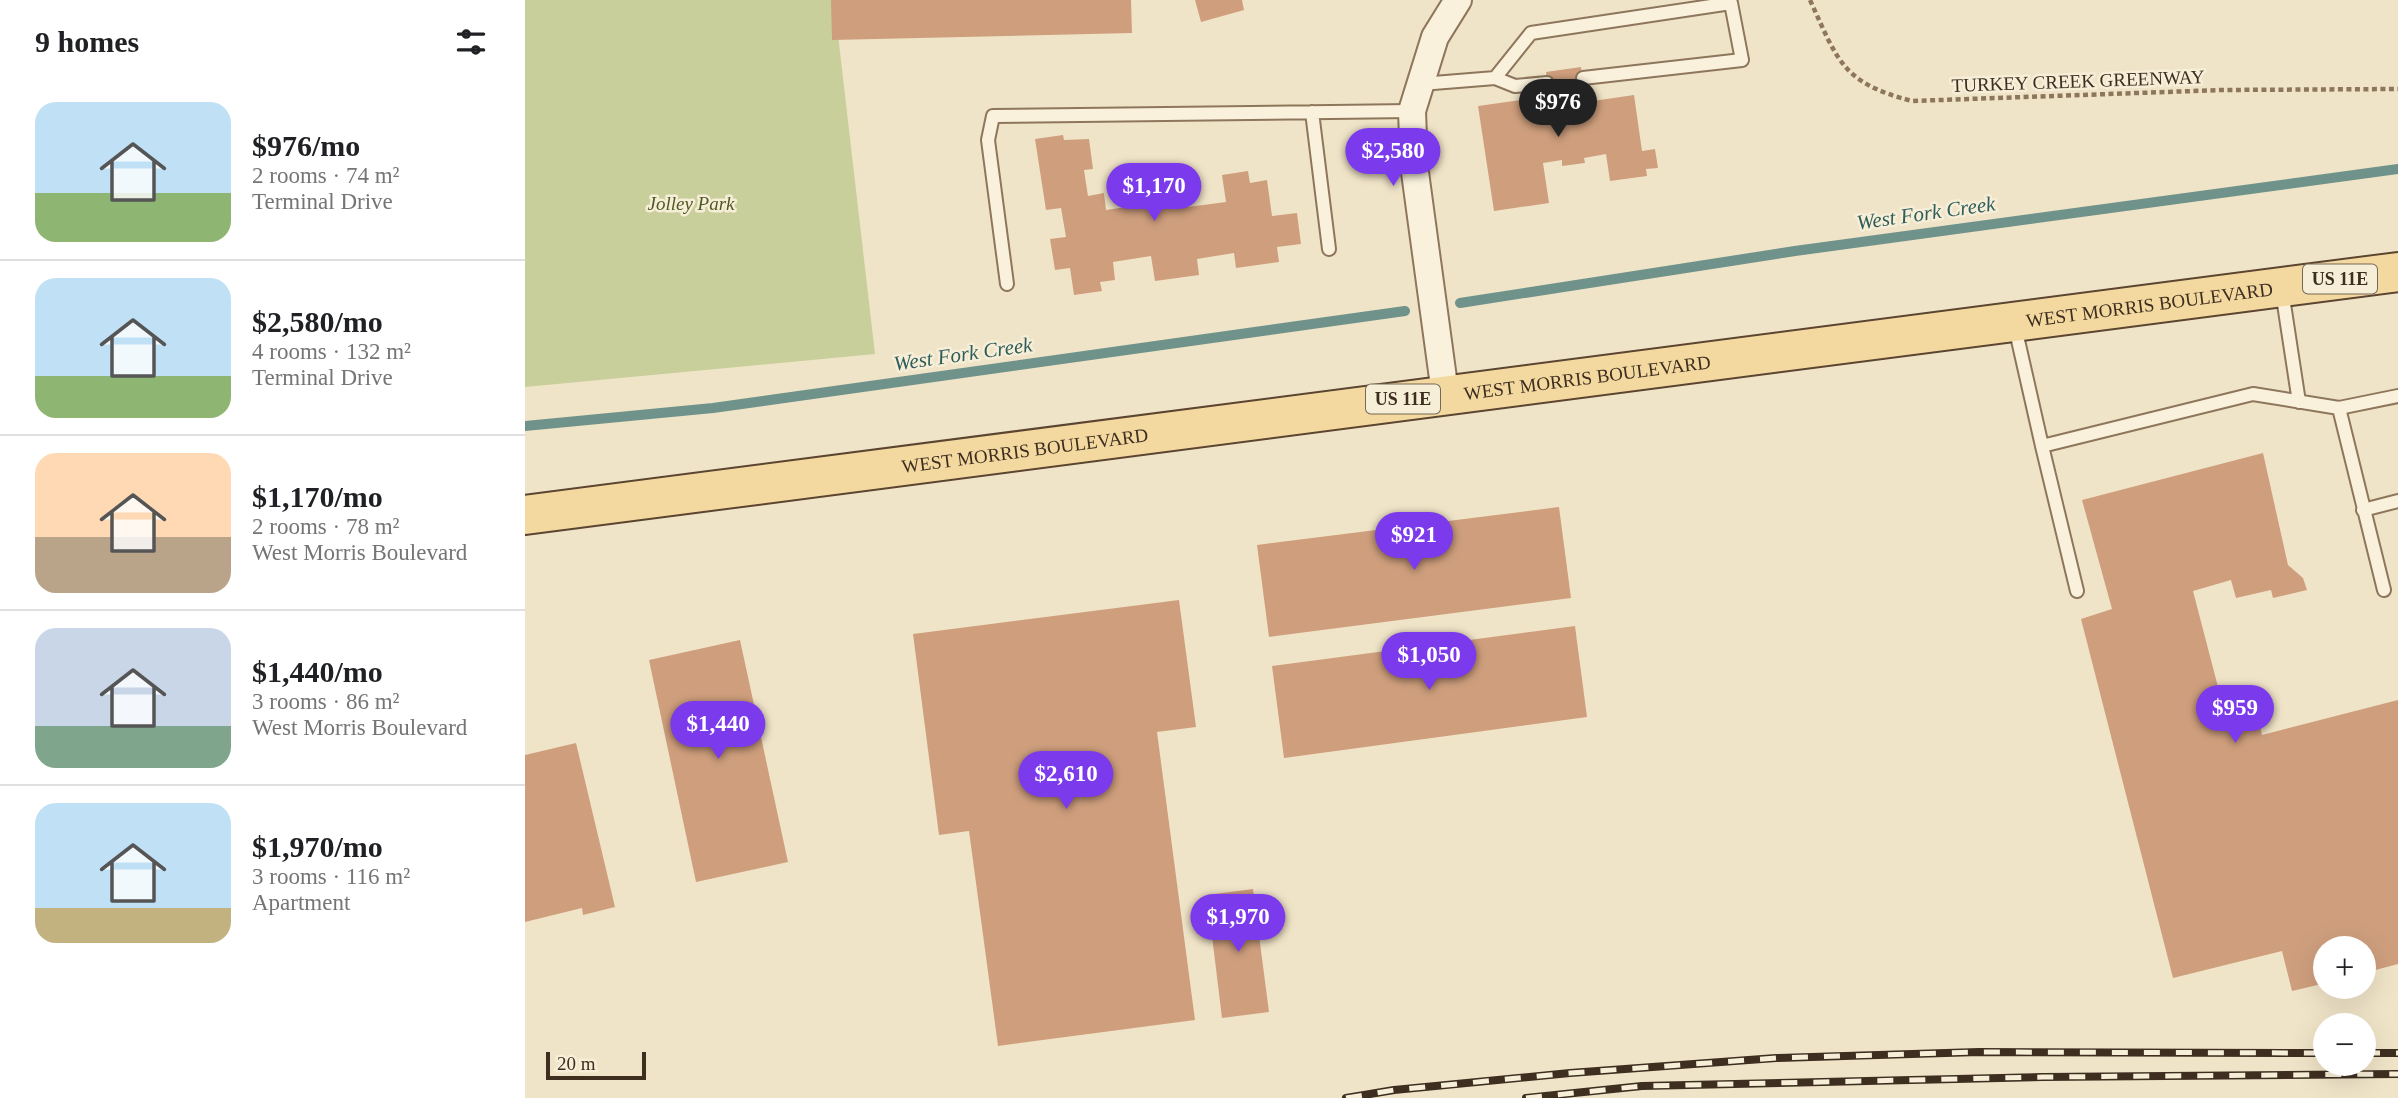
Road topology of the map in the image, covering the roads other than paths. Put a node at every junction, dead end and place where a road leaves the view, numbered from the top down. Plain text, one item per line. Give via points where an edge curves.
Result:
1 (1458, 0) edge
2 (1495, 78) junction
3 (1583, 78) dead end
4 (1547, 83) dead end
5 (1421, 84) junction
6 (1412, 111) junction
7 (1312, 113) junction
8 (1329, 249) dead end
9 (2398, 272) edge
10 (1007, 284) dead end
11 (2281, 286) junction
12 (2013, 321) junction
13 (1445, 393) junction
14 (2398, 397) edge
15 (2299, 402) junction
16 (2339, 408) junction
17 (2042, 446) junction
18 (2398, 501) edge
19 (2363, 510) junction
20 (525, 515) edge
21 (2384, 590) dead end
22 (2077, 591) dead end

1 - 5 street via 1435,37
2 - 3 lane via 1531,33 1731,3 1742,60
2 - 4 lane via 1515,86
2 - 5 lane
5 - 6 street
6 - 7 lane
6 - 13 street via 1414,165
7 - 8 lane
7 - 10 lane via 993,116 988,140
9 - 11 main road, WEST MORRIS BOULEVARD / US 11E
11 - 12 main road, WEST MORRIS BOULEVARD / US 11E
11 - 15 lane
12 - 13 main road, WEST MORRIS BOULEVARD / US 11E
12 - 17 lane
13 - 20 main road, WEST MORRIS BOULEVARD / US 11E
14 - 16 lane
15 - 16 lane
15 - 17 lane via 2253,394
16 - 19 lane
17 - 22 lane
18 - 19 lane
19 - 21 lane

